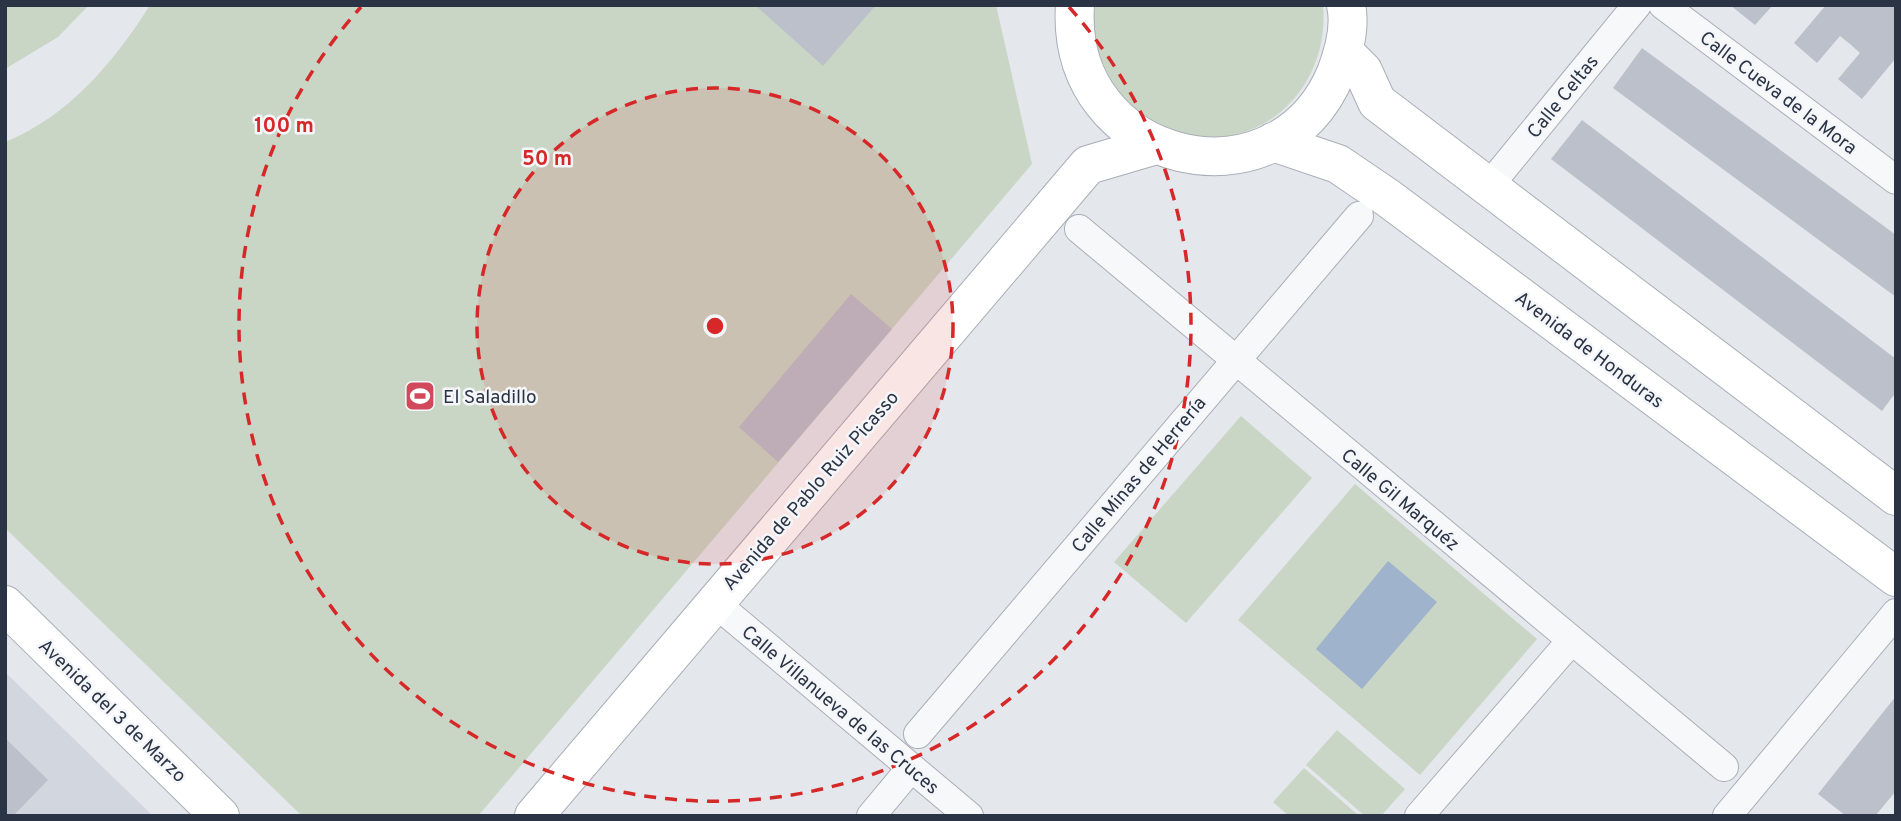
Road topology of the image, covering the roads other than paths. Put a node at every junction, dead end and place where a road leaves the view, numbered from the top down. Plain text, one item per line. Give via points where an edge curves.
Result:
1 (1075, 5) edge
2 (1346, 5) edge
3 (1637, 5) edge
4 (1663, 5) edge
5 (1344, 52) junction
6 (1089, 84) junction
7 (1273, 142) junction
8 (1156, 145) junction
9 (1088, 165) junction
10 (1896, 180) edge
11 (1488, 187) junction
12 (1359, 216) dead end
13 (1079, 229) dead end
14 (1235, 359) junction
15 (1896, 496) edge
16 (1896, 577) edge
17 (714, 602) junction
18 (5, 605) edge
19 (1896, 613) edge
20 (1571, 641) junction
21 (918, 734) dead end
22 (1724, 767) dead end
23 (911, 768) junction
24 (220, 816) edge
25 (534, 816) edge
26 (872, 816) edge
27 (969, 816) edge
28 (1419, 816) edge
29 (1727, 816) edge

1 - 6 street via 1078,56
2 - 5 street
3 - 11 street, Calle Celtas
4 - 10 street, Calle Cueva de la Mora
5 - 7 street via 1329,88 1306,119
5 - 11 street via 1363,71 1377,102
6 - 8 street via 1122,123
6 - 9 street
7 - 8 street via 1235,155 1208,156
7 - 16 street, Avenida de Honduras via 1338,164 1407,211
8 - 9 street
9 - 17 street, Avenida de Pablo Ruiz Picasso
11 - 15 street
12 - 14 street, Calle Minas de Herrería
13 - 14 street, Calle Gil Marquéz
14 - 20 street, Calle Gil Marquéz
14 - 21 street, Calle Minas de Herrería
17 - 23 street, Calle Villanueva de las Cruces
17 - 25 street, Avenida de Pablo Ruiz Picasso
18 - 24 street, Avenida del 3 de Marzo
19 - 29 street
20 - 22 street, Calle Gil Marquéz
20 - 28 street
23 - 26 street
23 - 27 street, Calle Villanueva de las Cruces

